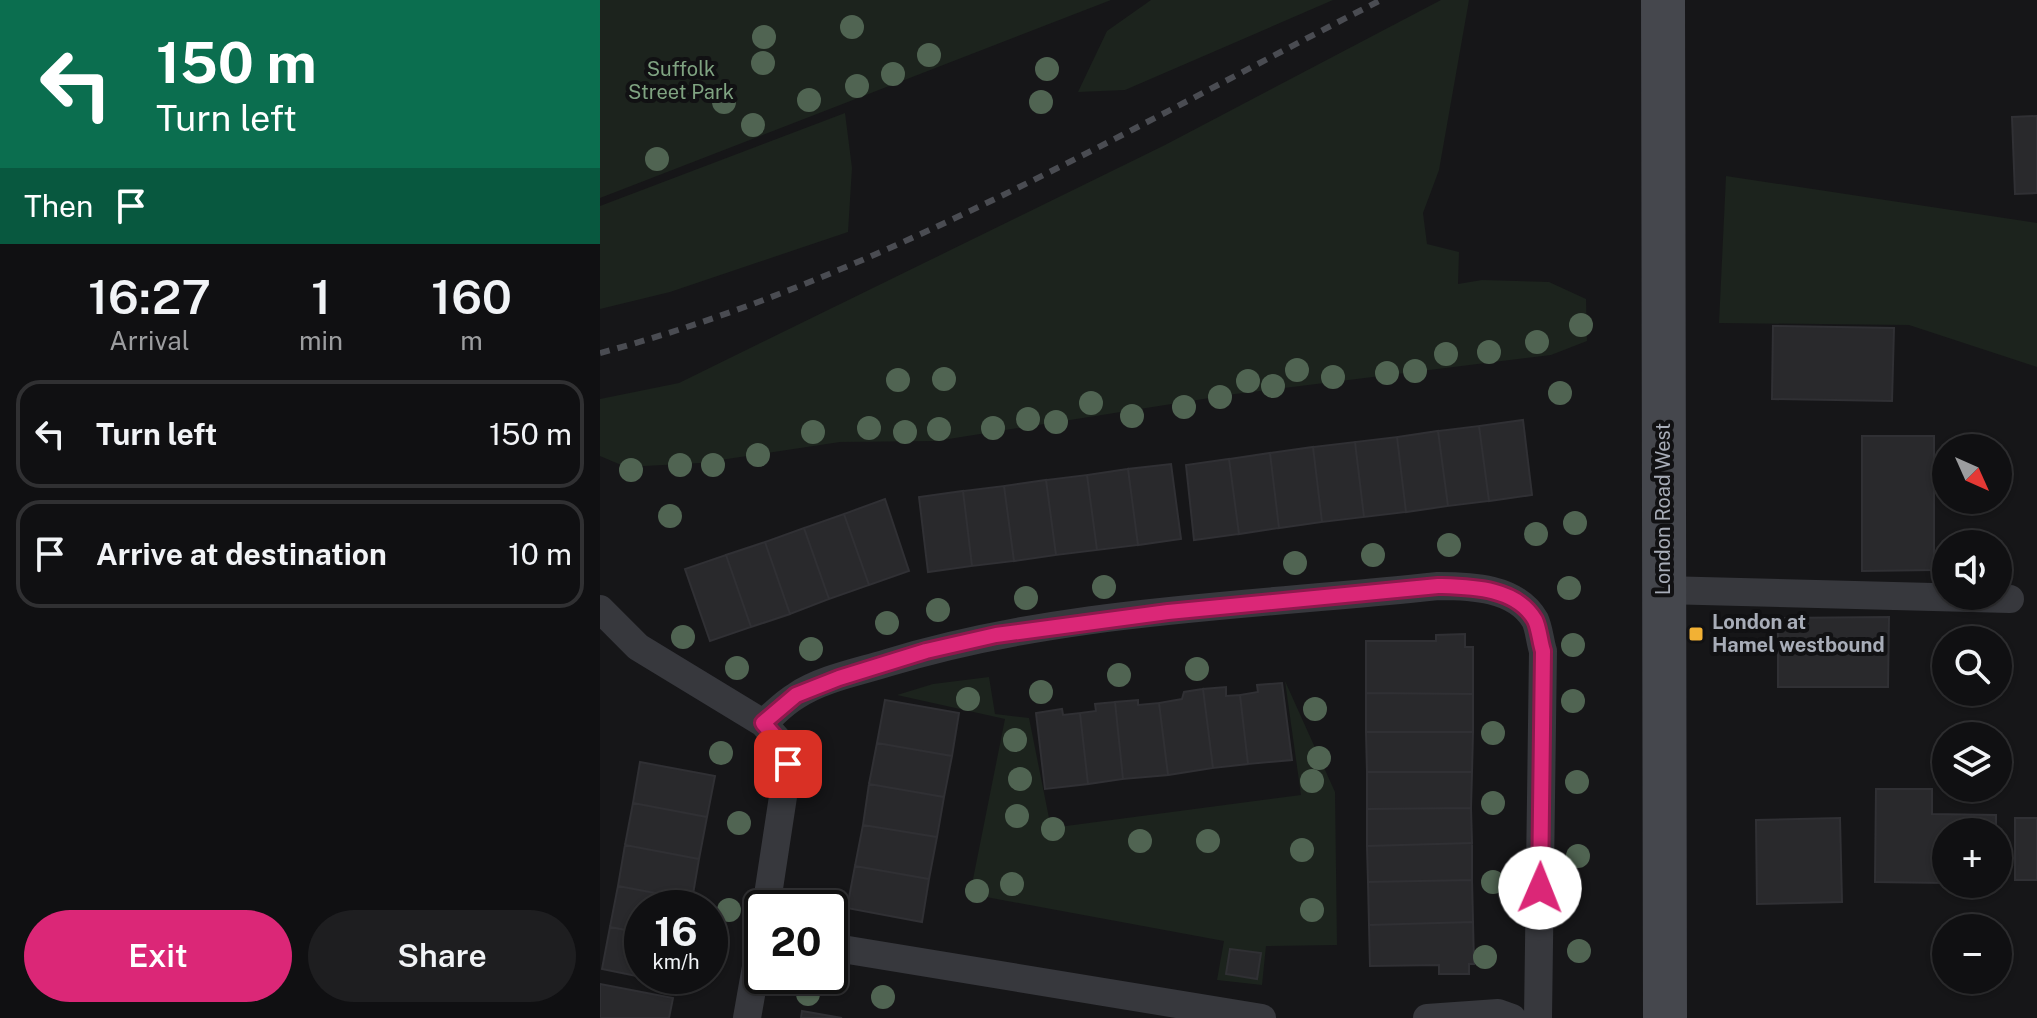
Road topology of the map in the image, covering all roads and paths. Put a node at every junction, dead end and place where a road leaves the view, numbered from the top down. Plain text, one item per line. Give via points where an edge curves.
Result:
1 (1663, 0) edge
2 (1663, 590) junction
3 (1932, 597) edge
4 (600, 609) edge
5 (763, 723) junction
6 (769, 890) edge
7 (848, 950) edge
8 (751, 994) edge
9 (747, 1018) edge
10 (1262, 1018) edge
11 (1427, 1018) edge
12 (1512, 1018) edge
13 (1538, 1018) edge
14 (1665, 1018) edge

1 - 2 street, London Road West
2 - 3 lane
2 - 14 street, London Road West
4 - 5 lane via 638,647
5 - 6 lane via 788,764
5 - 13 lane via 796,695 839,678 996,635 1438,586 1479,587 1512,599 1534,619 1543,651
7 - 10 lane
8 - 9 lane
11 - 12 lane via 1498,1013

